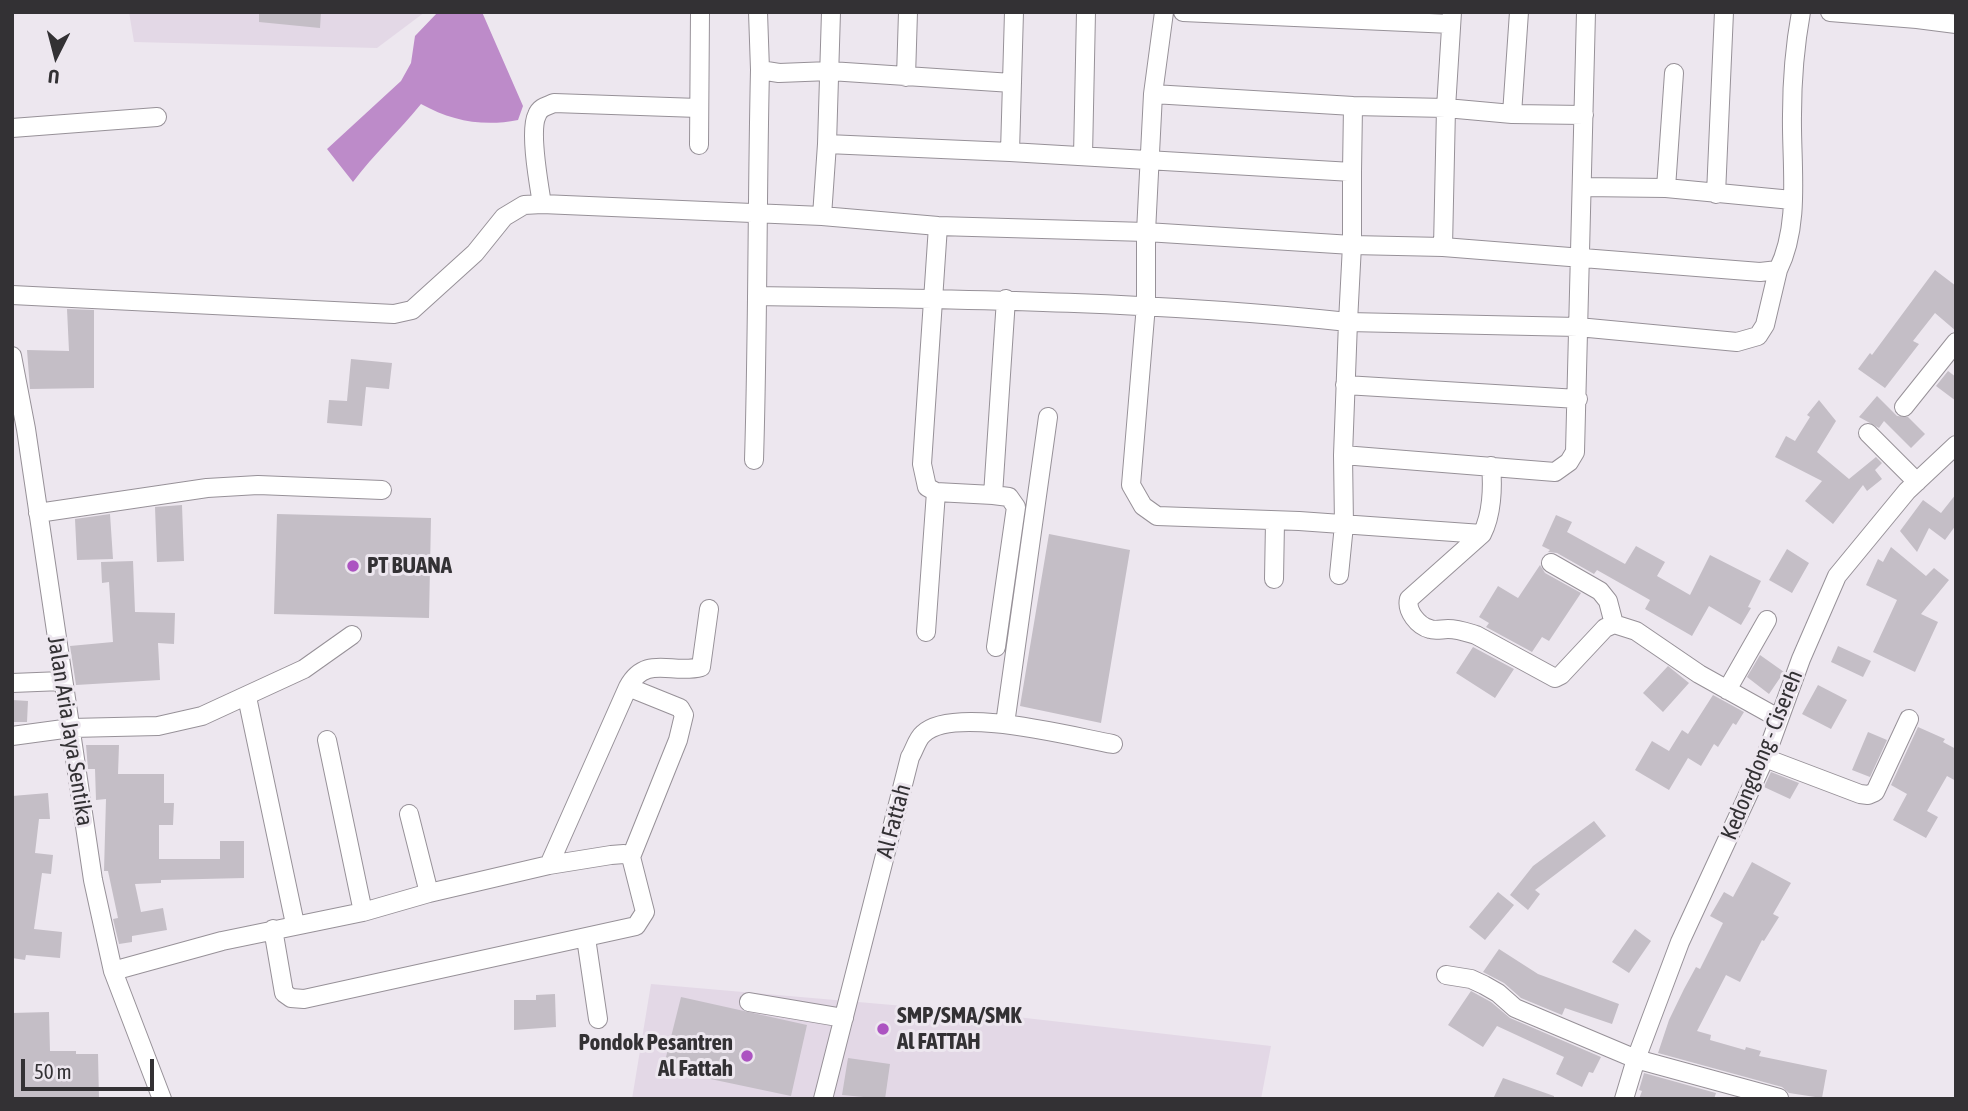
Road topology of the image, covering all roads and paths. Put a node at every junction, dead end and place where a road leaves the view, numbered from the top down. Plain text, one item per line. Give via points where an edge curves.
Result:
1 (700, 12) edge
2 (758, 12) edge
3 (831, 12) edge
4 (908, 12) edge
5 (1014, 12) edge
6 (1086, 12) edge
7 (1164, 12) edge
8 (1183, 12) edge
9 (1519, 12) edge
10 (1586, 12) edge
11 (1724, 12) edge
12 (1801, 12) edge
13 (1829, 12) edge
14 (1451, 18) edge
15 (1956, 24) edge
16 (760, 70) junction
17 (830, 72) junction
18 (1674, 73) dead end
19 (906, 77) junction
20 (1012, 83) junction
21 (1153, 94) junction
22 (1353, 106) junction
23 (698, 107) junction
24 (1446, 108) junction
25 (1512, 114) junction
26 (1584, 115) junction
27 (157, 117) dead end
28 (12, 128) edge
29 (827, 144) junction
30 (699, 145) dead end
31 (1010, 152) junction
32 (1083, 156) junction
33 (1150, 160) junction
34 (1352, 172) junction
35 (1582, 187) junction
36 (1667, 188) junction
37 (1716, 194) junction
38 (1792, 200) junction
39 (542, 204) junction
40 (757, 214) junction
41 (822, 216) junction
42 (938, 226) junction
43 (1146, 232) junction
44 (1352, 245) junction
45 (1443, 247) junction
46 (1579, 258) junction
47 (1778, 270) junction
48 (12, 295) edge
49 (758, 296) junction
50 (932, 298) junction
51 (1006, 299) junction
52 (1146, 305) junction
53 (1348, 322) junction
54 (1578, 327) junction
55 (1956, 342) edge
56 (12, 356) edge
57 (1345, 385) junction
58 (1578, 399) junction
59 (1904, 407) dead end
60 (1048, 417) dead end
61 (19, 429) edge
62 (1868, 433) dead end
63 (1956, 445) edge
64 (1343, 455) junction
65 (754, 460) dead end
66 (1491, 466) junction
67 (1917, 482) junction
68 (382, 490) dead end
69 (936, 492) junction
70 (993, 495) junction
71 (38, 513) junction
72 (1275, 522) junction
73 (1345, 525) junction
74 (1482, 534) junction
75 (1550, 564) dead end
76 (1339, 575) dead end
77 (1274, 579) dead end
78 (709, 609) dead end
79 (1768, 620) dead end
80 (1614, 624) junction
81 (926, 632) dead end
82 (352, 635) dead end
83 (996, 647) dead end
84 (62, 681) junction
85 (12, 684) edge
86 (628, 687) junction
87 (1727, 690) junction
88 (247, 697) junction
89 (1777, 718) junction
90 (1909, 719) dead end
91 (1005, 724) junction
92 (71, 728) junction
93 (12, 736) edge
94 (327, 740) dead end
95 (1113, 744) dead end
96 (1765, 758) junction
97 (409, 814) dead end
98 (631, 857) junction
99 (549, 865) junction
100 (429, 893) junction
101 (363, 912) junction
102 (295, 924) junction
103 (273, 929) junction
104 (586, 938) junction
105 (113, 971) junction
106 (1447, 975) dead end
107 (749, 1002) dead end
108 (844, 1018) junction
109 (598, 1019) dead end
110 (1636, 1059) junction
111 (1779, 1098) edge
112 (162, 1099) edge
113 (823, 1099) edge
114 (1624, 1099) edge

1 - 23 street
2 - 16 street
3 - 17 street
4 - 19 street
5 - 20 street
6 - 32 street
7 - 21 street
8 - 14 street
9 - 25 street
10 - 26 street
11 - 37 street
12 - 38 street via 1792,111
13 - 15 street
14 - 24 street
16 - 17 street
16 - 40 street
17 - 19 street
17 - 29 street
18 - 36 street
19 - 20 street
20 - 31 street
21 - 22 street
21 - 33 street
22 - 24 street
22 - 34 street
23 - 30 street
23 - 39 street via 554,103 543,107 534,126
24 - 25 street
24 - 45 street
25 - 26 street
26 - 35 street
27 - 28 street
29 - 31 street
29 - 41 street
31 - 32 street
32 - 33 street
33 - 34 street
33 - 43 street
34 - 44 street
35 - 36 street
35 - 46 street
36 - 37 street
37 - 38 street
38 - 47 street via 1785,257
39 - 40 street
39 - 48 street via 524,205 504,218 475,253 412,310 394,314
40 - 41 street
40 - 49 street
41 - 42 street
42 - 43 street
42 - 50 street
43 - 44 street
43 - 52 street
44 - 45 street
44 - 53 street
45 - 46 street
46 - 47 street
46 - 54 street
47 - 54 street via 1765,325 1749,340
49 - 50 street
49 - 65 street
50 - 51 street
50 - 69 street via 922,464 927,487
51 - 52 street
51 - 70 street
52 - 53 street
52 - 72 street via 1132,485 1143,506 1157,516
53 - 54 street
53 - 57 street
54 - 58 street
55 - 59 street
56 - 61 street, Jalan Aria Jaya Sentika
57 - 58 street
57 - 64 street
58 - 66 street via 1575,452 1569,462 1555,472
60 - 91 street
61 - 71 street, Jalan Aria Jaya Sentika
62 - 67 street
63 - 67 street, Kedongdong - Cisereh
64 - 66 street
64 - 73 street
66 - 74 street via 1493,481
67 - 89 street, Kedongdong - Cisereh via 1837,576
68 - 71 street via 258,485 207,488
69 - 70 street
69 - 81 street
70 - 83 street via 1009,497 1016,507
71 - 84 street, Jalan Aria Jaya Sentika
72 - 73 street
72 - 77 street
73 - 74 street
73 - 76 street
74 - 80 street via 1409,599 1410,613 1424,626 1464,631 1555,678
75 - 80 street via 1600,591
78 - 86 street via 701,667 649,667 640,670
79 - 87 street
80 - 87 street via 1636,631
82 - 88 street via 304,669
84 - 85 street
84 - 92 street, Jalan Aria Jaya Sentika
86 - 98 street via 684,714
86 - 99 street
87 - 89 street
88 - 92 street via 202,716 158,726
88 - 102 street
89 - 96 street, Kedongdong - Cisereh
90 - 96 street via 1875,792 1868,795
91 - 95 street, Al Fattah
91 - 108 street, Al Fattah via 941,724 922,734 910,757
92 - 93 street
92 - 105 street, Jalan Aria Jaya Sentika via 93,880
94 - 101 street
96 - 110 street, Kedongdong - Cisereh via 1680,942
97 - 100 street
98 - 99 street via 611,855
98 - 104 street via 645,912 642,919 636,926
99 - 100 street
100 - 101 street
101 - 102 street
102 - 103 street
103 - 104 street via 284,993 303,999
103 - 105 street
104 - 109 street
105 - 112 street, Jalan Aria Jaya Sentika
106 - 110 street via 1471,979 1515,1008
107 - 108 street
108 - 113 street, Al Fattah
110 - 111 street
110 - 114 street, Kedongdong - Cisereh

